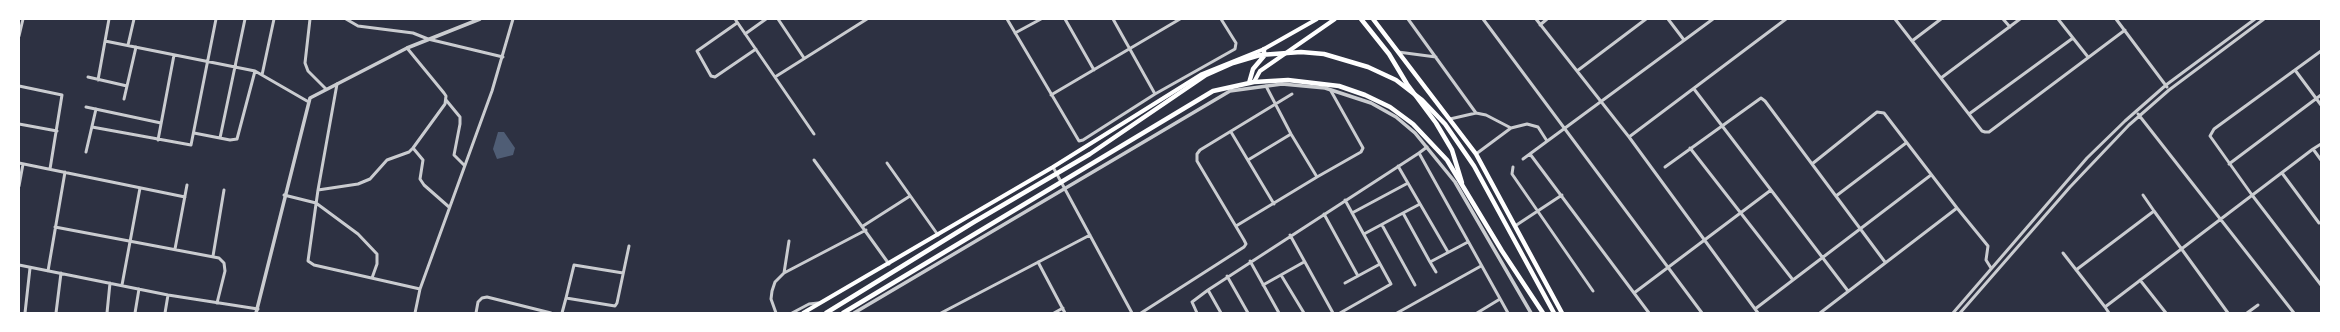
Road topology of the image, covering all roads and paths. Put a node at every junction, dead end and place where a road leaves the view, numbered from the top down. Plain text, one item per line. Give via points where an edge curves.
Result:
1 (23, 19) edge
2 (109, 19) edge
3 (134, 19) edge
4 (216, 19) edge
5 (245, 19) edge
6 (274, 19) edge
7 (310, 19) edge
8 (346, 19) edge
9 (480, 19) edge
10 (513, 19) edge
11 (735, 19) edge
12 (766, 19) edge
13 (778, 19) edge
14 (867, 19) edge
15 (1007, 19) edge
16 (1041, 19) edge
17 (1065, 19) edge
18 (1112, 19) edge
19 (1221, 19) edge
20 (1317, 19) edge
21 (1335, 19) edge
22 (1361, 19) edge
23 (1373, 19) edge
24 (1408, 19) edge
25 (1483, 19) edge
26 (1536, 19) edge
27 (1547, 19) edge
28 (1646, 19) edge
29 (1668, 19) edge
30 (1713, 19) edge
31 (1786, 19) edge
32 (1895, 19) edge
33 (1941, 19) edge
34 (2003, 19) edge
35 (2020, 19) edge
36 (2058, 19) edge
37 (2116, 19) edge
38 (2255, 19) edge
39 (2264, 19) edge
40 (1177, 20) edge
41 (737, 23) junction
42 (20, 25) edge
43 (1540, 25) junction
44 (2010, 27) junction
45 (2124, 30) junction
46 (1015, 33) junction
47 (745, 34) junction
48 (19, 36) edge
49 (2073, 38) junction
50 (428, 39) junction
51 (1684, 40) junction
52 (105, 41) junction
53 (1912, 41) junction
54 (128, 45) junction
55 (136, 47) junction
56 (407, 48) junction
57 (1130, 48) junction
58 (756, 49) junction
59 (1264, 49) junction
60 (2321, 51) edge
61 (1397, 52) junction
62 (174, 54) junction
63 (503, 57) junction
64 (1436, 57) junction
65 (2088, 57) junction
66 (804, 58) junction
67 (208, 61) junction
68 (236, 67) junction
69 (1094, 70) junction
70 (2295, 70) junction
71 (255, 71) junction
72 (1577, 71) junction
73 (262, 75) junction
74 (88, 77) dead end
75 (775, 77) junction
76 (1941, 78) junction
77 (98, 80) junction
78 (1252, 82) junction
79 (337, 84) junction
80 (2166, 85) junction
81 (19, 86) edge
82 (127, 86) junction
83 (1266, 86) junction
84 (1694, 89) junction
85 (326, 90) junction
86 (1332, 90) junction
87 (2169, 90) junction
88 (1155, 94) junction
89 (1292, 94) dead end
90 (1051, 95) junction
91 (2321, 95) edge
92 (2316, 98) junction
93 (124, 99) dead end
94 (446, 100) junction
95 (307, 101) junction
96 (1601, 102) junction
97 (2321, 105) edge
98 (1275, 106) junction
99 (86, 107) dead end
100 (96, 110) junction
101 (2135, 112) junction
102 (1476, 113) junction
103 (1969, 114) junction
104 (2140, 116) junction
105 (1450, 119) junction
106 (161, 123) junction
107 (19, 124) edge
108 (1722, 125) junction
109 (92, 127) junction
110 (1511, 128) junction
111 (1565, 128) junction
112 (57, 131) junction
113 (1231, 132) junction
114 (194, 133) junction
115 (814, 134) dead end
116 (1291, 134) junction
117 (1629, 137) junction
118 (220, 138) junction
119 (158, 140) junction
120 (1547, 142) junction
121 (1906, 143) junction
122 (2321, 144) edge
123 (1427, 147) junction
124 (413, 148) junction
125 (1690, 148) junction
126 (2313, 150) junction
127 (86, 152) dead end
128 (1419, 153) junction
129 (1476, 154) junction
130 (1530, 154) junction
131 (1523, 159) dead end
132 (814, 160) dead end
133 (1248, 160) junction
134 (2321, 160) edge
135 (19, 163) edge
136 (24, 164) junction
137 (887, 164) dead end
138 (1812, 164) junction
139 (2229, 164) junction
140 (464, 165) junction
141 (1398, 166) junction
142 (1053, 167) junction
143 (1513, 167) dead end
144 (1665, 167) dead end
145 (50, 169) junction
146 (65, 172) junction
147 (2282, 173) junction
148 (1931, 175) junction
149 (1318, 177) junction
150 (1408, 183) junction
151 (187, 185) dead end
152 (19, 186) edge
153 (1463, 186) junction
154 (140, 188) junction
155 (1065, 189) junction
156 (224, 190) dead end
157 (318, 190) junction
158 (1771, 190) junction
159 (284, 195) junction
160 (1562, 195) junction
161 (2143, 195) dead end
162 (2252, 195) junction
163 (910, 196) junction
164 (1836, 196) junction
165 (185, 197) junction
166 (1345, 200) junction
167 (316, 203) junction
168 (1274, 204) junction
169 (1420, 204) junction
170 (449, 207) junction
171 (1957, 208) junction
172 (2154, 211) junction
173 (1538, 212) junction
174 (1352, 213) junction
175 (1403, 213) junction
176 (1740, 213) junction
177 (1324, 214) junction
178 (2220, 220) junction
179 (2319, 224) dead end
180 (1382, 225) junction
181 (863, 226) junction
182 (1236, 226) junction
183 (1515, 226) junction
184 (56, 227) junction
185 (1861, 229) junction
186 (866, 230) junction
187 (1090, 234) junction
188 (1364, 234) junction
189 (938, 235) junction
190 (1290, 235) junction
191 (131, 240) junction
192 (789, 241) dead end
193 (1705, 241) junction
194 (1468, 242) junction
195 (629, 246) dead end
196 (175, 249) junction
197 (2182, 249) junction
198 (1448, 252) junction
199 (2063, 253) dead end
200 (213, 256) junction
201 (1822, 258) junction
202 (1250, 261) junction
203 (1038, 262) junction
204 (1304, 262) junction
205 (1430, 262) junction
206 (1885, 262) junction
207 (889, 264) junction
208 (1380, 264) junction
209 (19, 265) edge
210 (1481, 266) junction
211 (1668, 267) junction
212 (30, 268) junction
213 (1991, 268) junction
214 (2076, 270) junction
215 (48, 271) junction
216 (1436, 272) dead end
217 (623, 273) junction
218 (61, 274) junction
219 (784, 274) junction
220 (1281, 275) junction
221 (1227, 276) junction
222 (1358, 276) junction
223 (372, 278) junction
224 (1793, 280) junction
225 (2140, 280) junction
226 (110, 283) junction
227 (1344, 284) dead end
228 (122, 285) junction
229 (1263, 285) junction
230 (1415, 285) dead end
231 (2321, 285) edge
232 (139, 289) junction
233 (420, 289) junction
234 (1208, 290) junction
235 (1593, 291) dead end
236 (1848, 291) junction
237 (1634, 292) junction
238 (168, 295) junction
239 (566, 298) junction
240 (1500, 299) junction
241 (217, 303) junction
242 (821, 303) junction
243 (2258, 305) dead end
244 (2104, 307) junction
245 (1063, 308) junction
246 (1755, 309) junction
247 (256, 312) edge
248 (25, 313) edge
249 (56, 313) edge
250 (107, 313) edge
251 (135, 313) edge
252 (165, 313) edge
253 (415, 313) edge
254 (476, 313) edge
255 (550, 313) edge
256 (562, 313) edge
257 (776, 313) edge
258 (792, 313) edge
259 (803, 313) edge
260 (826, 313) edge
261 (844, 313) edge
262 (854, 313) edge
263 (941, 313) edge
264 (1054, 313) edge
265 (1065, 313) edge
266 (1132, 313) edge
267 (1141, 313) edge
268 (1197, 313) edge
269 (1221, 313) edge
270 (1248, 313) edge
271 (1279, 313) edge
272 (1304, 313) edge
273 (1333, 313) edge
274 (1340, 313) edge
275 (1397, 313) edge
276 (1476, 313) edge
277 (1508, 313) edge
278 (1531, 313) edge
279 (1543, 313) edge
280 (1554, 313) edge
281 (1562, 313) edge
282 (1649, 313) edge
283 (1702, 313) edge
284 (1758, 313) edge
285 (1820, 313) edge
286 (1953, 313) edge
287 (1960, 313) edge
288 (2109, 313) edge
289 (2166, 313) edge
290 (2228, 313) edge
291 (2247, 313) edge
292 (2294, 313) edge

1 - 42 street
2 - 52 street
3 - 54 street
4 - 67 street
5 - 68 street
6 - 73 street
7 - 85 street via 305,63 308,71
8 - 50 street via 358,26 406,32
9 - 50 street
10 - 63 street
11 - 41 street
12 - 47 street
13 - 66 street
14 - 66 street
15 - 46 street
16 - 46 street
17 - 69 street
18 - 57 street
19 - 88 street via 1236,43 1235,49
20 - 59 main road
21 - 78 main road via 1260,71
22 - 153 main road via 1389,54 1407,84 1436,123 1452,150
23 - 61 main road
24 - 64 street
25 - 111 street
26 - 43 street
27 - 43 street
28 - 72 street
29 - 51 street
30 - 51 street
31 - 84 street
32 - 53 street
33 - 53 street
34 - 44 street
35 - 44 street
36 - 49 street
37 - 45 street
38 - 80 street
39 - 87 street
40 - 57 street
41 - 47 street
41 - 58 street via 697,50 711,76 715,77
42 - 48 street
43 - 72 street
44 - 76 street
45 - 65 street
45 - 80 street
46 - 90 street
47 - 58 street
49 - 65 street
49 - 103 street
50 - 56 street
50 - 63 street
51 - 96 street
52 - 54 street
52 - 77 street
53 - 76 street
54 - 55 street
55 - 62 street
55 - 82 street
56 - 79 street
56 - 94 street via 444,93
57 - 69 street
57 - 88 street
58 - 75 street
59 - 78 main road via 1264,56 1253,69
59 - 142 main road via 1202,74
60 - 70 street
61 - 64 street
61 - 105 main road
62 - 67 street
62 - 106 street
63 - 140 street
64 - 102 street
65 - 103 street via 1989,132 1982,131
66 - 75 street
67 - 68 street
67 - 114 street
68 - 71 street
68 - 118 street
69 - 90 street
70 - 92 street
70 - 139 street via 2212,131 2211,140
71 - 73 street
71 - 118 street via 237,139 232,141
72 - 96 street
73 - 95 street
74 - 77 street
75 - 115 street
76 - 103 street
77 - 82 street
78 - 153 main road via 1306,81 1339,86 1390,107 1413,124 1447,160
78 - 261 main road via 1213,91
79 - 85 street
79 - 157 street
80 - 87 street
80 - 101 street
81 - 112 street via 62,95
82 - 93 street
83 - 86 street via 1292,85
83 - 98 street
83 - 155 street via 1230,91
84 - 108 street
84 - 117 street
85 - 95 street via 313,95
86 - 123 street via 1370,103 1396,117
86 - 149 street via 1363,148 1361,152
87 - 104 street
88 - 90 street via 1079,141
89 - 98 street
91 - 92 street
92 - 97 street
92 - 139 street
94 - 124 street
94 - 140 street via 460,116 454,155
95 - 159 street
96 - 111 street
96 - 117 street
98 - 113 street
98 - 116 street
99 - 100 street
100 - 106 street
100 - 109 street
101 - 104 street
101 - 213 street via 2087,158
102 - 105 street
102 - 110 street via 1486,115
104 - 178 street
104 - 287 street via 2070,186
105 - 129 main road
106 - 119 street
107 - 112 street
108 - 125 street
108 - 138 street via 1761,98
108 - 158 street
109 - 119 street
109 - 127 street
110 - 120 street via 1533,124
110 - 129 street
111 - 120 street
111 - 211 street
112 - 145 street
113 - 133 street
113 - 182 street via 1200,150 1196,157
114 - 118 street
114 - 119 street via 190,146
116 - 133 street
116 - 149 street
117 - 193 street
120 - 130 street
121 - 138 street via 1881,111
121 - 148 street
121 - 164 street
122 - 126 street
123 - 128 street
123 - 278 street via 1455,182
124 - 157 street via 387,160 364,182
124 - 170 street via 424,160 420,179
125 - 144 street
125 - 176 street
126 - 134 street
126 - 147 street
128 - 141 street
128 - 194 street
129 - 183 main road
130 - 131 street
130 - 160 street
132 - 181 street
133 - 168 street
135 - 136 street
136 - 145 street
136 - 152 street
137 - 163 street
138 - 164 street
139 - 162 street
140 - 170 street
141 - 150 street
141 - 166 street
142 - 155 street
142 - 189 main road
143 - 173 street via 1512,174
145 - 146 street
146 - 154 street
146 - 184 street
147 - 162 street
147 - 179 street
148 - 171 street
148 - 185 street
149 - 168 street
150 - 169 street
150 - 174 street
151 - 165 street
153 - 279 main road
154 - 165 street
154 - 191 street
155 - 187 street
155 - 262 street
156 - 200 street
157 - 167 street
158 - 176 street
158 - 201 street
159 - 167 street
159 - 247 street
160 - 173 street
160 - 237 street
161 - 172 street
162 - 178 street
162 - 231 street
163 - 181 street
163 - 189 street
164 - 185 street
165 - 196 street
166 - 174 street
166 - 177 street
167 - 223 street via 345,222 374,249 378,258
167 - 223 street via 309,263
168 - 182 street
169 - 175 street
169 - 198 street
170 - 233 street
171 - 206 street
171 - 213 street via 1988,246 1986,260
172 - 197 street
172 - 214 street
173 - 183 street
173 - 235 street
174 - 188 street
175 - 180 street
175 - 205 street
176 - 193 street
176 - 224 street
177 - 190 street
177 - 222 street
178 - 197 street
178 - 292 street
180 - 188 street
180 - 230 street
181 - 186 street
182 - 267 street via 1246,244 1244,247
183 - 281 main road
184 - 191 street
184 - 215 street
185 - 201 street
185 - 206 street
186 - 207 street
186 - 219 street
187 - 203 street
187 - 266 street
188 - 208 street
189 - 207 main road
190 - 202 street
190 - 204 street
191 - 196 street
191 - 228 street
192 - 219 street
193 - 211 street
193 - 246 street
194 - 198 street
194 - 210 street
195 - 217 street
196 - 200 street
197 - 225 street
197 - 290 street
198 - 205 street
199 - 214 street
200 - 241 street via 222,260 225,266
201 - 224 street
201 - 236 street
202 - 221 street
202 - 229 street
203 - 245 street
203 - 263 street
204 - 220 street
204 - 273 street
205 - 216 street
206 - 236 street
207 - 242 main road
208 - 222 street
208 - 274 street via 1391,284
209 - 212 street
210 - 240 street
210 - 275 street
211 - 237 street
211 - 283 street
212 - 215 street
212 - 248 street
213 - 286 street
214 - 244 street
215 - 218 street
217 - 239 street via 574,265
217 - 239 street via 615,306
218 - 226 street
218 - 249 street
219 - 257 street via 775,282 772,291 771,299
220 - 229 street
220 - 272 street
221 - 234 street
221 - 270 street
222 - 227 street
223 - 233 street
224 - 246 street
225 - 244 street
225 - 289 street
226 - 228 street
226 - 250 street
228 - 232 street
229 - 271 street
232 - 238 street
232 - 251 street
233 - 253 street
234 - 268 street via 1192,302
234 - 269 street
236 - 285 street
237 - 282 street
238 - 241 street
238 - 252 street
239 - 256 street
240 - 276 street
240 - 277 street
241 - 247 street
242 - 258 street via 809,304
242 - 259 main road
243 - 291 street
244 - 288 street
245 - 264 street
245 - 265 street
246 - 284 street
254 - 255 street via 478,302 487,297
260 - 280 main road via 1090,154 1206,75 1260,54 1301,52 1324,54 1368,67 1414,92 1445,124 1474,166

